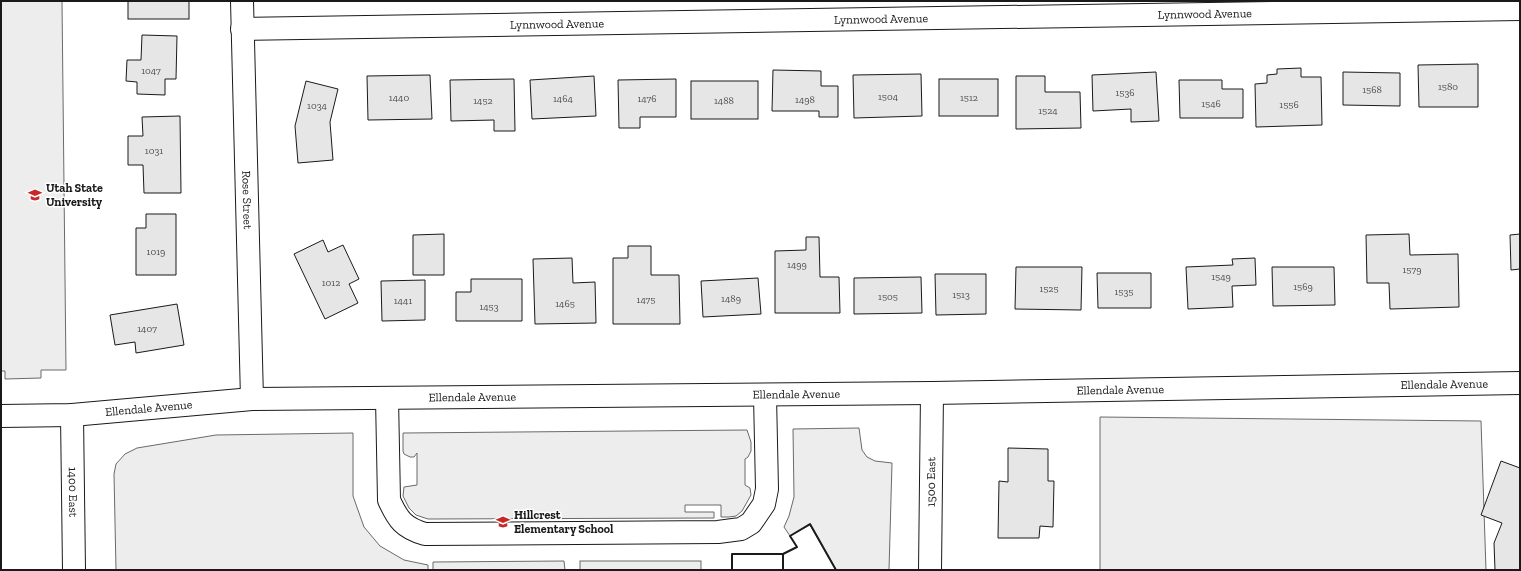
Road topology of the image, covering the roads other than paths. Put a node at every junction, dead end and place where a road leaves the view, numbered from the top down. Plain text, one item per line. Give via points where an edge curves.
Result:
1 (242, 1) edge
2 (1520, 9) edge
3 (242, 29) junction
4 (1520, 383) edge
5 (932, 394) junction
6 (765, 396) junction
7 (387, 398) junction
8 (252, 399) junction
9 (72, 415) junction
10 (1, 416) edge
11 (74, 570) edge
12 (930, 570) edge

1 - 3 street, Rose Street
2 - 3 street, Lynnwood Avenue
3 - 8 street, Rose Street
4 - 5 street, Ellendale Avenue
5 - 6 street, Ellendale Avenue
5 - 12 street, 1500 East
6 - 7 street, Ellendale Avenue
6 - 7 street via 767,489 764,504 751,523 741,529 718,532 426,534 412,530 402,522 389,500
7 - 8 street, Ellendale Avenue
8 - 9 street, Ellendale Avenue
9 - 10 street, Ellendale Avenue
9 - 11 street, 1400 East

